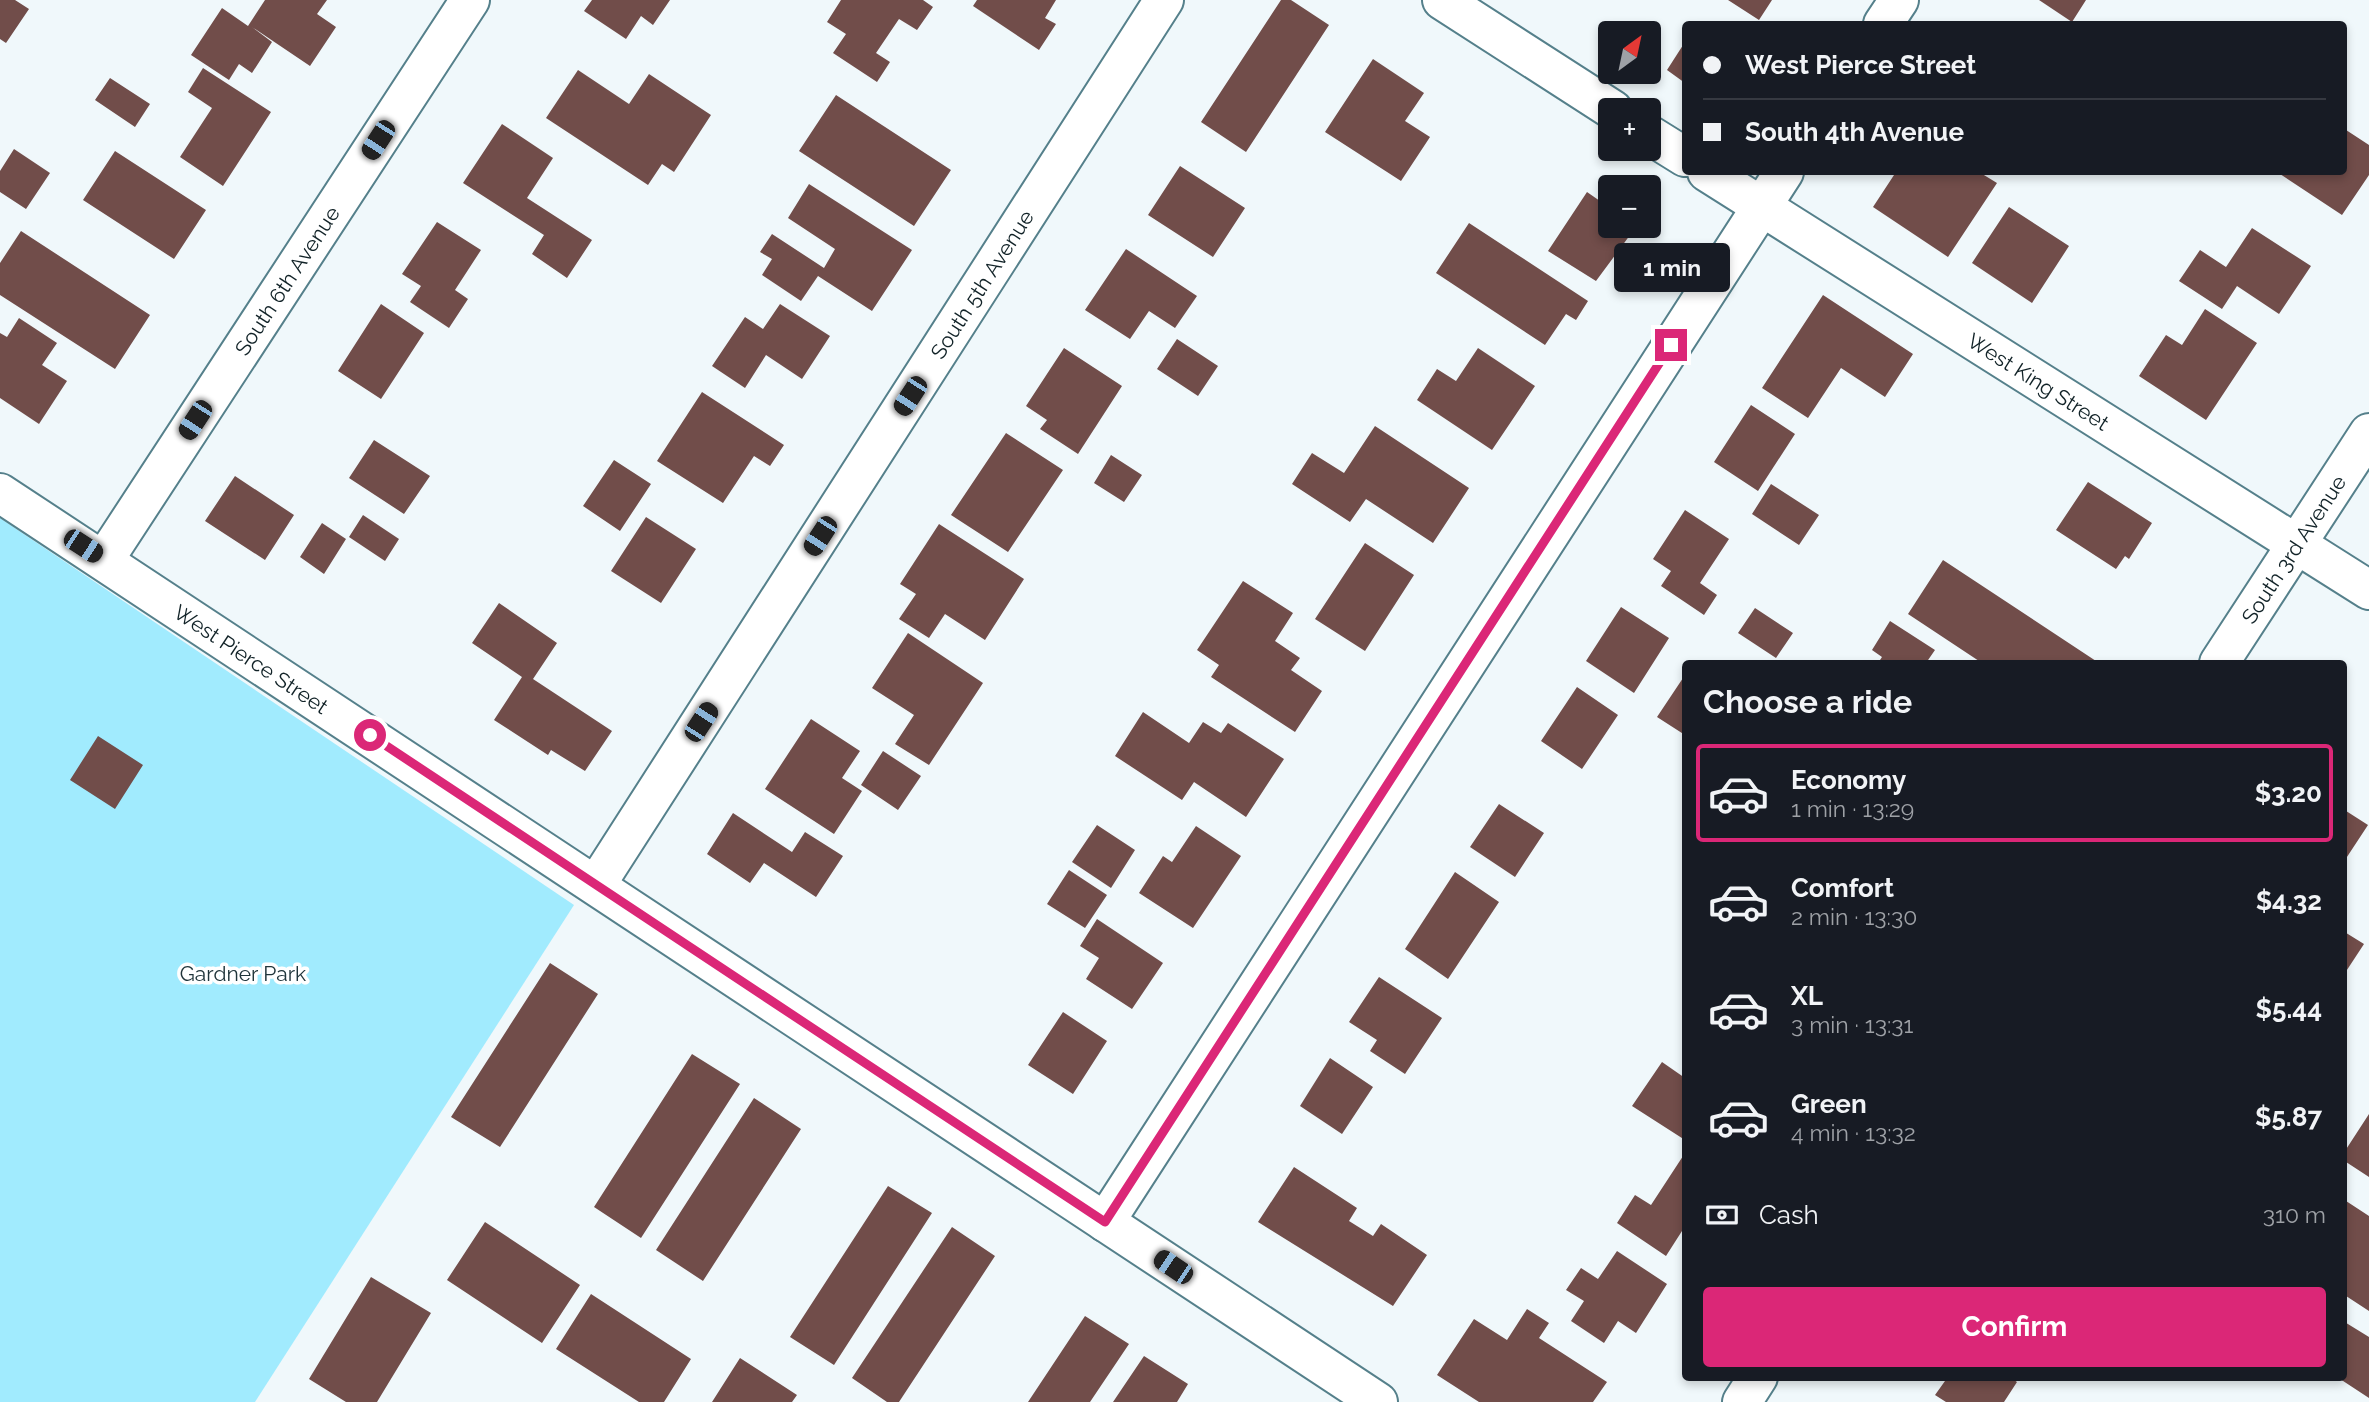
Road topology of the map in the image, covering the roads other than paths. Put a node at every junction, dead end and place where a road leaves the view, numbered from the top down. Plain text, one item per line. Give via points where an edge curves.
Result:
1 (470, 0) edge
2 (1164, 0) edge
3 (1442, 0) edge
4 (1899, 0) edge
5 (1885, 21) edge
6 (1598, 100) edge
7 (1661, 142) edge
8 (1682, 155) edge
9 (1712, 175) edge
10 (1782, 175) edge
11 (1761, 206) junction
12 (2369, 433) edge
13 (0, 493) edge
14 (2297, 543) junction
15 (104, 560) junction
16 (2369, 590) edge
17 (2221, 660) edge
18 (596, 885) junction
19 (1105, 1222) junction
20 (1755, 1381) edge
21 (1378, 1402) edge
22 (1742, 1402) edge

1 - 15 street, South 6th Avenue
2 - 18 street, South 5th Avenue
3 - 6 street
4 - 5 street
7 - 8 street
9 - 11 street, West King Street
10 - 11 street
11 - 14 street, West King Street
11 - 19 street
12 - 14 street, South 3rd Avenue
13 - 15 street, West Pierce Street
14 - 16 street, West King Street
14 - 17 street, South 3rd Avenue
15 - 18 street, West Pierce Street
18 - 19 street, West Pierce Street
19 - 21 street, West Pierce Street
20 - 22 street

